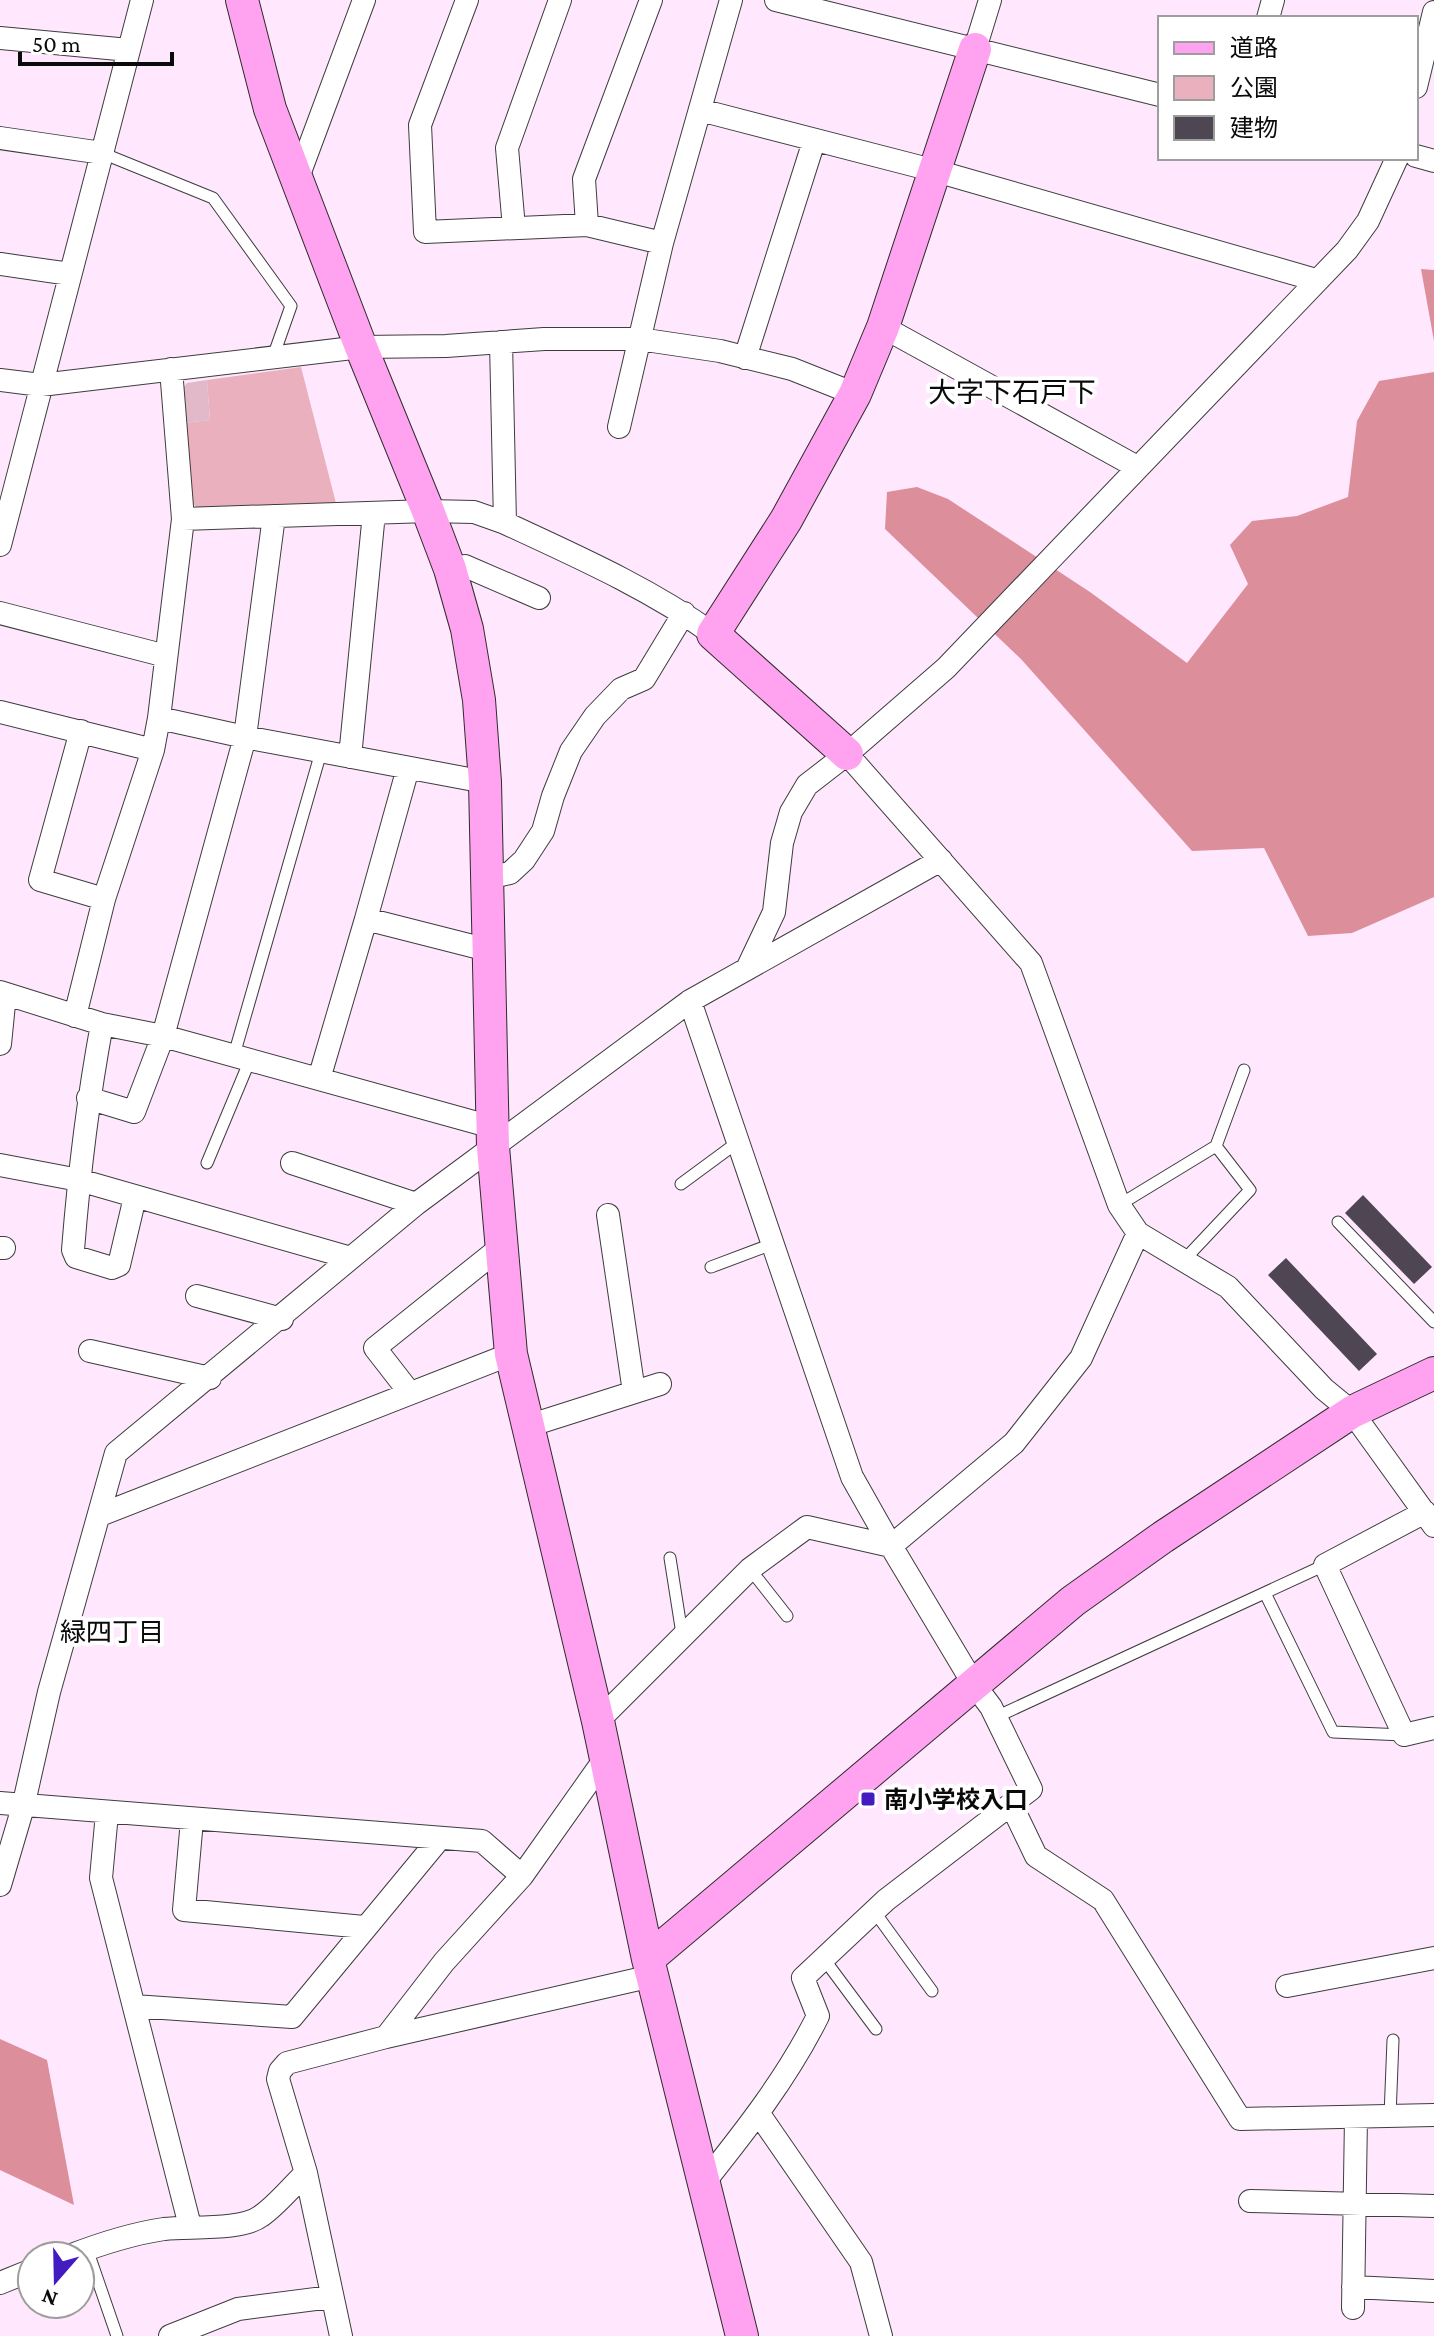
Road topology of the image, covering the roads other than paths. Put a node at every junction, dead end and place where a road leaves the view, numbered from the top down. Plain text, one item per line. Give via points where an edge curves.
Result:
1 (142, 0) edge
2 (242, 0) edge
3 (364, 0) edge
4 (467, 0) edge
5 (560, 0) edge
6 (651, 0) edge
7 (731, 0) edge
8 (776, 0) edge
9 (990, 0) edge
10 (834, 7) edge
11 (1434, 12) edge
12 (0, 38) edge
13 (975, 49) junction
14 (129, 50) junction
15 (1418, 79) edge
16 (1158, 95) edge
17 (700, 110) junction
18 (0, 138) edge
19 (814, 141) junction
20 (102, 153) junction
21 (1396, 160) edge
22 (936, 171) junction
23 (297, 180) junction
24 (587, 225) junction
25 (514, 228) junction
26 (662, 243) junction
27 (0, 264) edge
28 (70, 274) junction
29 (1316, 280) junction
30 (883, 327) junction
31 (639, 339) junction
32 (501, 342) junction
33 (361, 347) junction
34 (273, 357) junction
35 (745, 358) junction
36 (171, 369) junction
37 (0, 380) edge
38 (41, 385) junction
39 (855, 394) junction
40 (619, 427) dead end
41 (1137, 467) junction
42 (5, 505) edge
43 (428, 511) junction
44 (374, 513) junction
45 (274, 516) junction
46 (183, 519) junction
47 (505, 523) junction
48 (0, 545) edge
49 (450, 569) junction
50 (539, 598) dead end
51 (0, 613) edge
52 (684, 613) junction
53 (713, 634) junction
54 (166, 656) junction
55 (0, 712) edge
56 (159, 718) junction
57 (81, 731) junction
58 (245, 737) junction
59 (153, 750) junction
60 (321, 752) junction
61 (847, 754) junction
62 (350, 757) junction
63 (408, 768) junction
64 (485, 782) junction
65 (941, 860) junction
66 (487, 878) junction
67 (104, 899) junction
68 (366, 919) junction
69 (488, 950) junction
70 (747, 969) junction
71 (2, 993) edge
72 (690, 1001) junction
73 (75, 1016) junction
74 (102, 1024) junction
75 (163, 1036) junction
76 (0, 1044) edge
77 (242, 1057) junction
78 (1244, 1070) dead end
79 (319, 1079) junction
80 (88, 1098) junction
81 (492, 1137) junction
82 (738, 1142) junction
83 (1216, 1146) junction
84 (207, 1163) dead end
85 (292, 1163) dead end
86 (0, 1165) edge
87 (79, 1180) junction
88 (681, 1184) dead end
89 (135, 1197) junction
90 (416, 1204) junction
91 (1119, 1205) junction
92 (608, 1215) dead end
93 (1338, 1222) dead end
94 (1138, 1233) junction
95 (772, 1244) junction
96 (501, 1247) junction
97 (351, 1258) junction
98 (1185, 1259) junction
99 (711, 1267) dead end
100 (197, 1296) dead end
101 (282, 1319) junction
102 (1434, 1322) edge
103 (90, 1351) dead end
104 (511, 1354) junction
105 (1434, 1373) edge
106 (210, 1378) junction
107 (660, 1384) dead end
108 (634, 1392) junction
109 (410, 1393) junction
110 (1352, 1412) junction
111 (528, 1426) junction
112 (100, 1515) junction
113 (1430, 1519) edge
114 (891, 1546) junction
115 (670, 1558) dead end
116 (1325, 1565) junction
117 (750, 1569) junction
118 (1265, 1593) junction
119 (787, 1616) dead end
120 (682, 1634) junction
121 (973, 1683) junction
122 (996, 1717) junction
123 (598, 1721) junction
124 (1434, 1728) edge
125 (1404, 1735) junction
126 (604, 1760) junction
127 (0, 1803) edge
128 (1011, 1804) junction
129 (23, 1807) junction
130 (107, 1813) junction
131 (192, 1820) junction
132 (440, 1838) junction
133 (522, 1876) junction
134 (0, 1885) edge
135 (874, 1911) junction
136 (364, 1927) junction
137 (1434, 1958) edge
138 (824, 1959) junction
139 (650, 1968) junction
140 (1287, 1986) dead end
141 (932, 1991) dead end
142 (134, 2006) junction
143 (876, 2029) dead end
144 (386, 2037) junction
145 (1393, 2040) dead end
146 (759, 2114) junction
147 (1434, 2115) edge
148 (1390, 2116) junction
149 (1356, 2117) junction
150 (306, 2173) junction
151 (703, 2184) junction
152 (1250, 2201) dead end
153 (1354, 2204) junction
154 (1434, 2206) edge
155 (190, 2226) junction
156 (96, 2245) edge
157 (96, 2291) edge
158 (1434, 2291) edge
159 (331, 2297) junction
160 (117, 2336) edge
161 (170, 2336) edge
162 (341, 2336) edge
163 (742, 2336) edge
164 (881, 2336) edge

1 - 14 street
2 - 23 street via 270,109
3 - 23 street
4 - 25 street via 420,125 425,232
5 - 25 street via 507,148
6 - 24 street via 584,179
7 - 17 street
8 - 10 street
9 - 13 street
10 - 13 street
11 - 15 street
12 - 14 street
13 - 16 street
13 - 22 street
14 - 20 street
17 - 19 street
17 - 26 street
18 - 20 street
19 - 22 street
19 - 35 street
20 - 28 street
20 - 34 lane via 213,198 291,306
21 - 29 street via 1368,221
22 - 29 street
22 - 30 street
23 - 33 street
24 - 25 street
24 - 26 street
26 - 31 street
27 - 28 street
28 - 38 street
29 - 41 street
30 - 39 street
30 - 41 street
31 - 32 street
31 - 35 street
31 - 40 street
32 - 33 street
32 - 47 street
33 - 34 street
33 - 43 street
34 - 36 street
35 - 39 street via 792,369
36 - 38 street
36 - 46 street
37 - 38 street
38 - 42 street
39 - 53 street via 786,520
41 - 61 street via 946,668
42 - 48 street
43 - 44 street
43 - 47 street via 474,512
43 - 49 street
44 - 45 street
44 - 62 street
45 - 46 street
45 - 58 street
46 - 54 street
47 - 52 street
49 - 50 street via 465,566
49 - 64 street via 479,700
51 - 54 street
52 - 53 street
52 - 66 street via 644,679 621,689 571,751 543,831 524,860 510,873
53 - 61 street
54 - 56 street
55 - 57 street
56 - 58 street
56 - 59 street
57 - 59 street
57 - 67 street via 40,880
58 - 60 street
58 - 75 street
59 - 67 street
60 - 62 street
60 - 77 lane
61 - 65 street
61 - 70 street via 807,785 791,812 774,912
62 - 63 street
63 - 64 street
63 - 68 street
64 - 66 street
65 - 70 street
65 - 91 street via 1031,963
66 - 69 street
67 - 73 street
68 - 69 street
68 - 79 street
69 - 81 street
70 - 72 street
71 - 73 street
71 - 76 street
72 - 81 street
72 - 82 street
73 - 74 street
74 - 75 street
74 - 80 street
75 - 77 street
75 - 80 street via 134,1112
77 - 79 street
77 - 84 lane
78 - 83 lane
79 - 81 street
80 - 87 street
81 - 90 street
81 - 96 street
82 - 88 lane
82 - 95 street
83 - 91 lane
83 - 98 lane via 1250,1190
85 - 90 street
86 - 87 street
87 - 89 street
87 - 89 street via 73,1250 76,1257 112,1268 119,1265
89 - 97 street
90 - 97 street
91 - 94 street
92 - 108 street
93 - 102 lane
94 - 98 street
94 - 114 street via 1081,1358 1014,1443
95 - 99 lane
95 - 114 street via 852,1477
96 - 104 street
96 - 109 street via 375,1348
97 - 101 street
98 - 110 street via 1228,1287
100 - 101 street
101 - 106 street
103 - 106 street
104 - 109 street
104 - 111 street
105 - 110 street
106 - 112 street via 116,1453
107 - 108 street
108 - 111 street
109 - 112 street
110 - 113 street
110 - 121 street via 1073,1601
111 - 123 street
112 - 129 street via 49,1692
113 - 116 street
114 - 117 street via 807,1527
114 - 121 street
115 - 120 lane
116 - 118 lane
116 - 125 street
117 - 119 lane
117 - 120 street
118 - 122 lane
118 - 125 lane via 1333,1732
120 - 123 street
121 - 122 street
121 - 139 street
122 - 128 street via 1031,1789
123 - 126 street
124 - 125 street
126 - 133 street
126 - 139 street
127 - 129 street
128 - 135 street
128 - 149 street via 1036,1856 1103,1900 1240,2119
129 - 130 street
129 - 134 street
130 - 131 street
130 - 142 street via 101,1878
131 - 132 street
131 - 136 street via 184,1910
132 - 133 street via 482,1841
132 - 136 street
133 - 144 street via 444,1962
135 - 138 street
135 - 141 lane
136 - 142 street via 292,2017
137 - 140 street
138 - 143 lane
138 - 146 street via 803,1978 818,2016
139 - 144 street
139 - 151 street
142 - 155 street
144 - 150 street via 287,2063 280,2071
145 - 148 lane
146 - 151 street
146 - 164 street via 861,2262
147 - 148 street
148 - 149 street
149 - 153 street
150 - 155 street via 259,2218 209,2229
150 - 159 street
151 - 163 street
152 - 153 street
153 - 154 street
153 - 158 street via 1353,2298
155 - 156 street
157 - 160 lane
159 - 161 street via 238,2309
159 - 162 street

